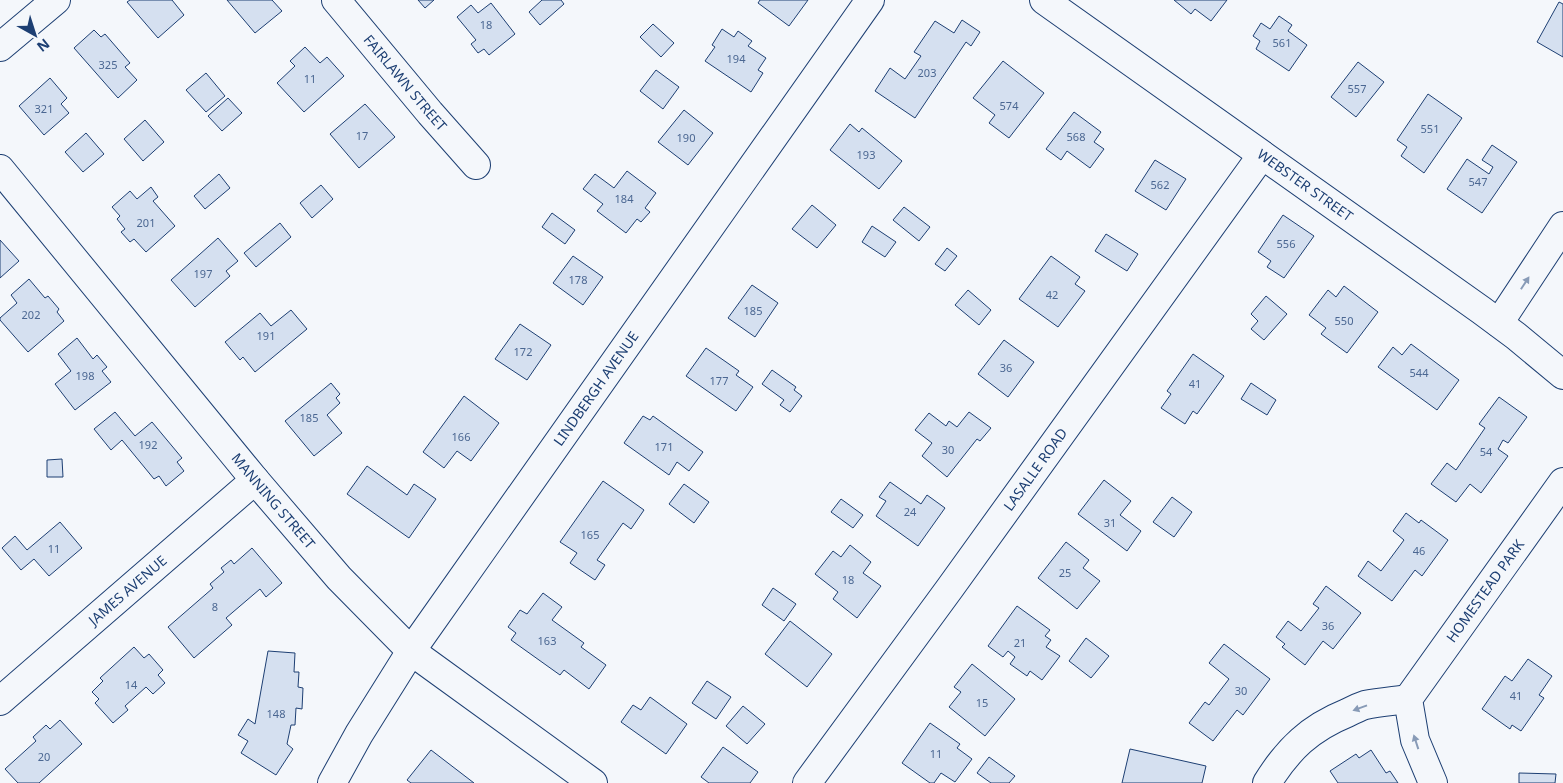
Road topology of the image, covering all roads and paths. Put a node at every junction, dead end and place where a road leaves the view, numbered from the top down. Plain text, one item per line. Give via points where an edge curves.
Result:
1 (56, 0) edge
2 (336, 0) edge
3 (870, 0) edge
4 (1044, 0) edge
5 (0, 47) edge
6 (1262, 155) junction
7 (476, 165) dead end
8 (0, 169) edge
9 (1563, 226) edge
10 (1498, 323) junction
11 (1563, 375) edge
12 (255, 480) junction
13 (1563, 482) edge
14 (411, 651) junction
15 (1408, 700) junction
16 (0, 701) edge
17 (332, 783) edge
18 (593, 783) edge
19 (807, 783) edge
20 (1267, 783) edge
21 (1433, 783) edge

1 - 5 street
2 - 7 street, FAIRLAWN STREET
3 - 14 street, LINDBERGH AVENUE
4 - 6 street, WEBSTER STREET
6 - 10 street, WEBSTER STREET
6 - 19 street, LASALLE ROAD
8 - 12 street, MANNING STREET
10 -> 9 street
10 - 11 street, WEBSTER STREET
12 - 14 street, MANNING STREET via 339,578
12 - 16 street, JAMES AVENUE
13 - 15 street, HOMESTEAD PARK
14 - 17 street, LINDBERGH AVENUE
14 - 18 street, MANNING STREET
15 -> 20 street via 1365,705 1328,720 1298,744
21 -> 15 street via 1415,740

